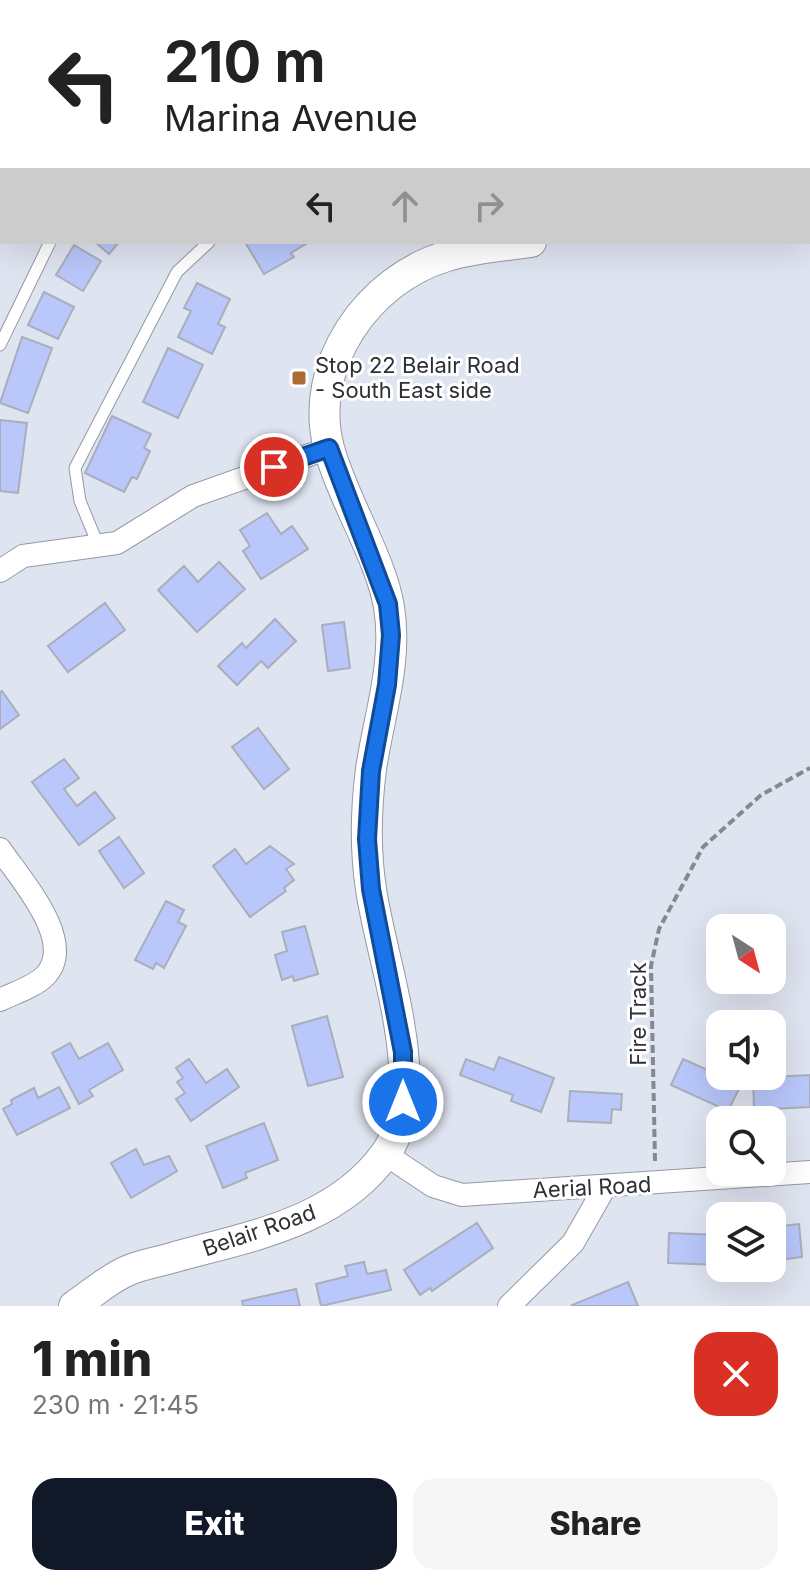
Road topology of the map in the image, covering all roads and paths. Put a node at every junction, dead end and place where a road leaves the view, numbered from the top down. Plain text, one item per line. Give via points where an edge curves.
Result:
1 (49, 244) edge
2 (207, 244) edge
3 (519, 244) edge
4 (0, 345) edge
5 (329, 448) junction
6 (99, 548) junction
7 (0, 571) edge
8 (810, 768) edge
9 (0, 849) edge
10 (0, 1000) edge
11 (385, 1154) junction
12 (810, 1172) edge
13 (656, 1184) junction
14 (605, 1187) junction
15 (74, 1306) edge
16 (509, 1306) edge

1 - 4 lane
2 - 6 lane via 177,272 75,468 80,501
3 - 5 main road, Belair Road via 446,256 398,279 369,303 342,341 326,385 323,410
5 - 6 street via 193,496 117,543
5 - 11 main road, Belair Road via 388,604 391,635 367,839 371,889 403,1052 403,1102
6 - 7 street via 23,556
8 - 13 path, Fire Track via 761,795 703,847 659,929 651,966
9 - 10 street via 53,929 55,958 45,976
11 - 14 street, Aerial Road via 433,1186 462,1195
11 - 15 main road, Belair Road via 337,1202 289,1225 126,1271
12 - 13 street, Aerial Road
13 - 14 street, Aerial Road
14 - 16 street via 573,1243

